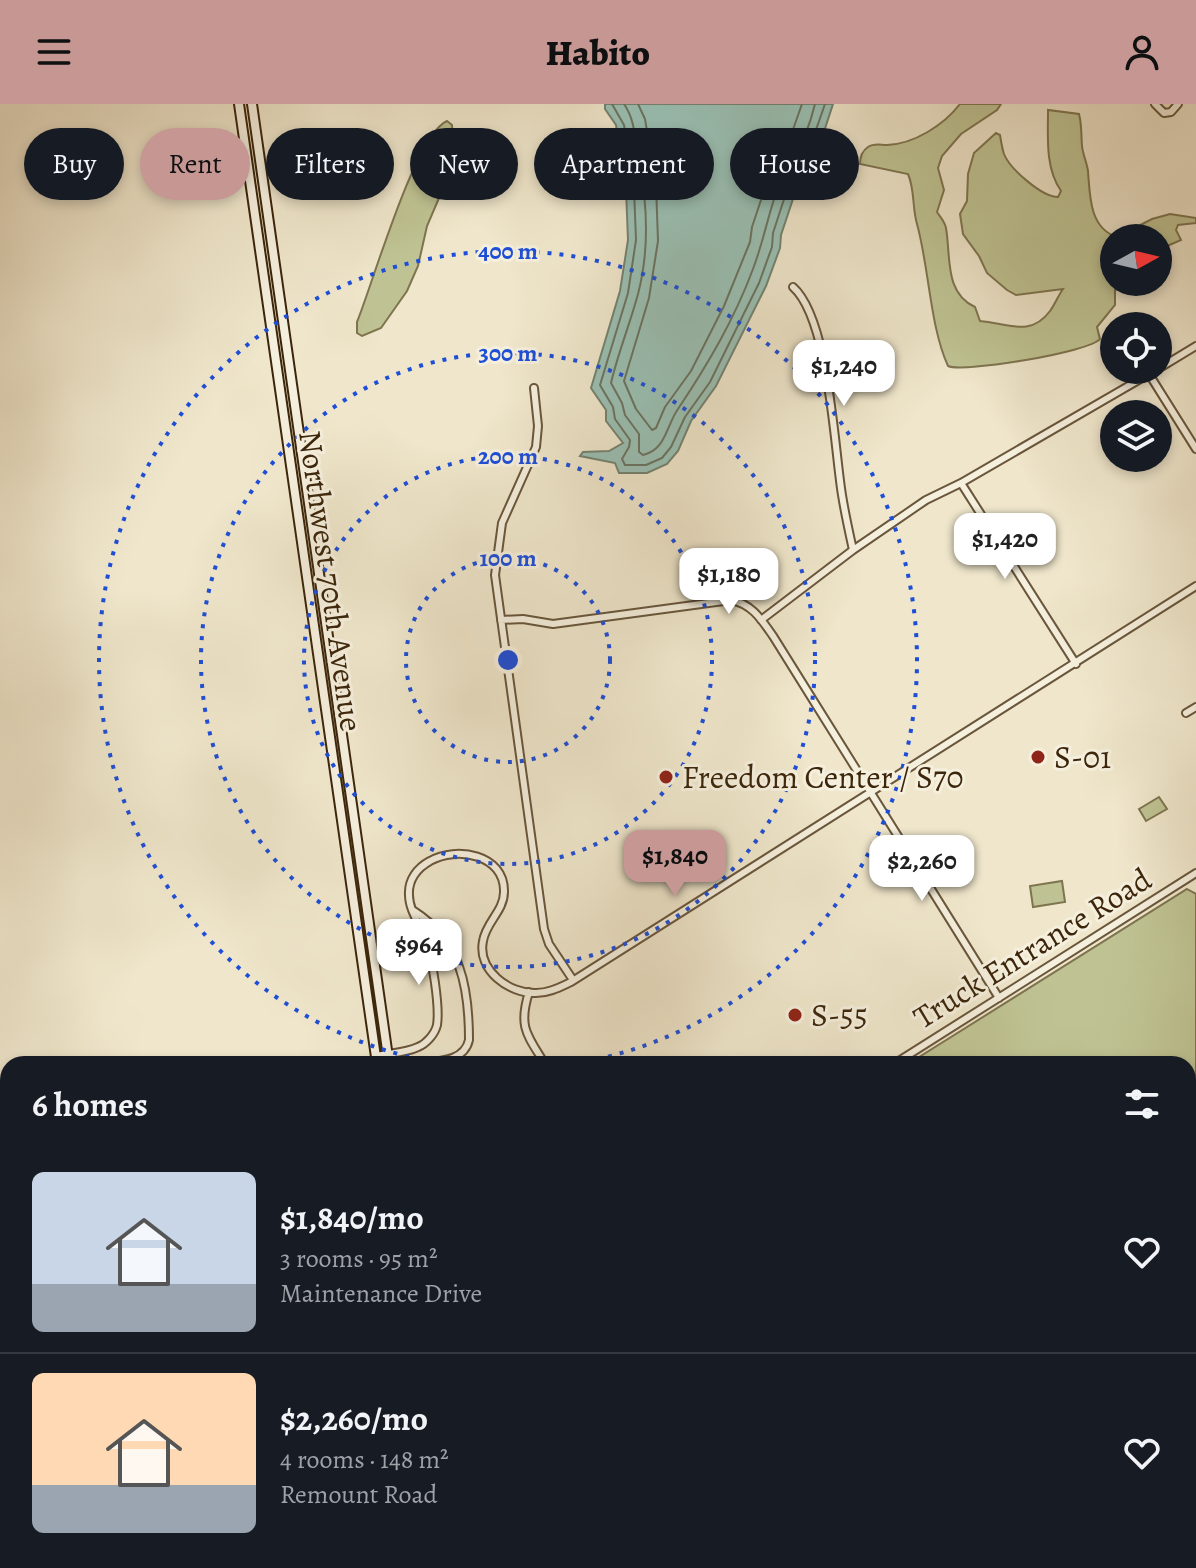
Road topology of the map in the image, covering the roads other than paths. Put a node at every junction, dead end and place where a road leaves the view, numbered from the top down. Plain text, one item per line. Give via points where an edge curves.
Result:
1 (239, 104) edge
2 (252, 104) edge
3 (1155, 104) edge
4 (1178, 104) edge
5 (793, 287) dead end
6 (1196, 346) edge
7 (1172, 360) edge
8 (1132, 384) edge
9 (1161, 384) edge
10 (534, 388) dead end
11 (1196, 449) edge
12 (961, 483) junction
13 (853, 550) junction
14 (1196, 586) edge
15 (501, 620) junction
16 (761, 620) junction
17 (1076, 664) junction
18 (1196, 707) edge
19 (1186, 713) dead end
20 (870, 792) junction
21 (1194, 874) edge
22 (1196, 885) edge
23 (413, 910) junction
24 (573, 980) junction
25 (529, 992) junction
26 (999, 998) junction
27 (388, 1053) junction
28 (376, 1056) edge
29 (383, 1056) edge
30 (459, 1056) edge
31 (540, 1056) edge
32 (907, 1056) edge

1 - 28 main road, Northwest 70th Avenue
2 - 27 main road, Northwest 70th Avenue
3 - 4 street via 1164,113
5 - 13 street via 807,305 822,355
6 - 7 street
8 - 12 street
9 - 11 street
10 - 15 street via 536,447 505,514 497,552
12 - 13 street via 926,500
12 - 17 street
13 - 16 street
14 - 17 street
15 - 16 street via 553,624 731,600 742,602
15 - 24 street via 544,929
16 - 20 street
17 - 20 street
18 - 19 street
20 - 24 street
20 - 26 street
21 - 22 street
21 - 26 street, Truck Entrance Road
23 - 25 street via 409,896 416,871 440,856 465,852 485,859 500,874 504,895 485,932 484,960 499,980
23 - 27 street via 429,951 437,1027 419,1047
23 - 30 street via 435,926 454,951 469,1032 468,1048
24 - 25 street
25 - 31 street via 524,1030
26 - 32 street, Truck Entrance Road
27 - 29 street

